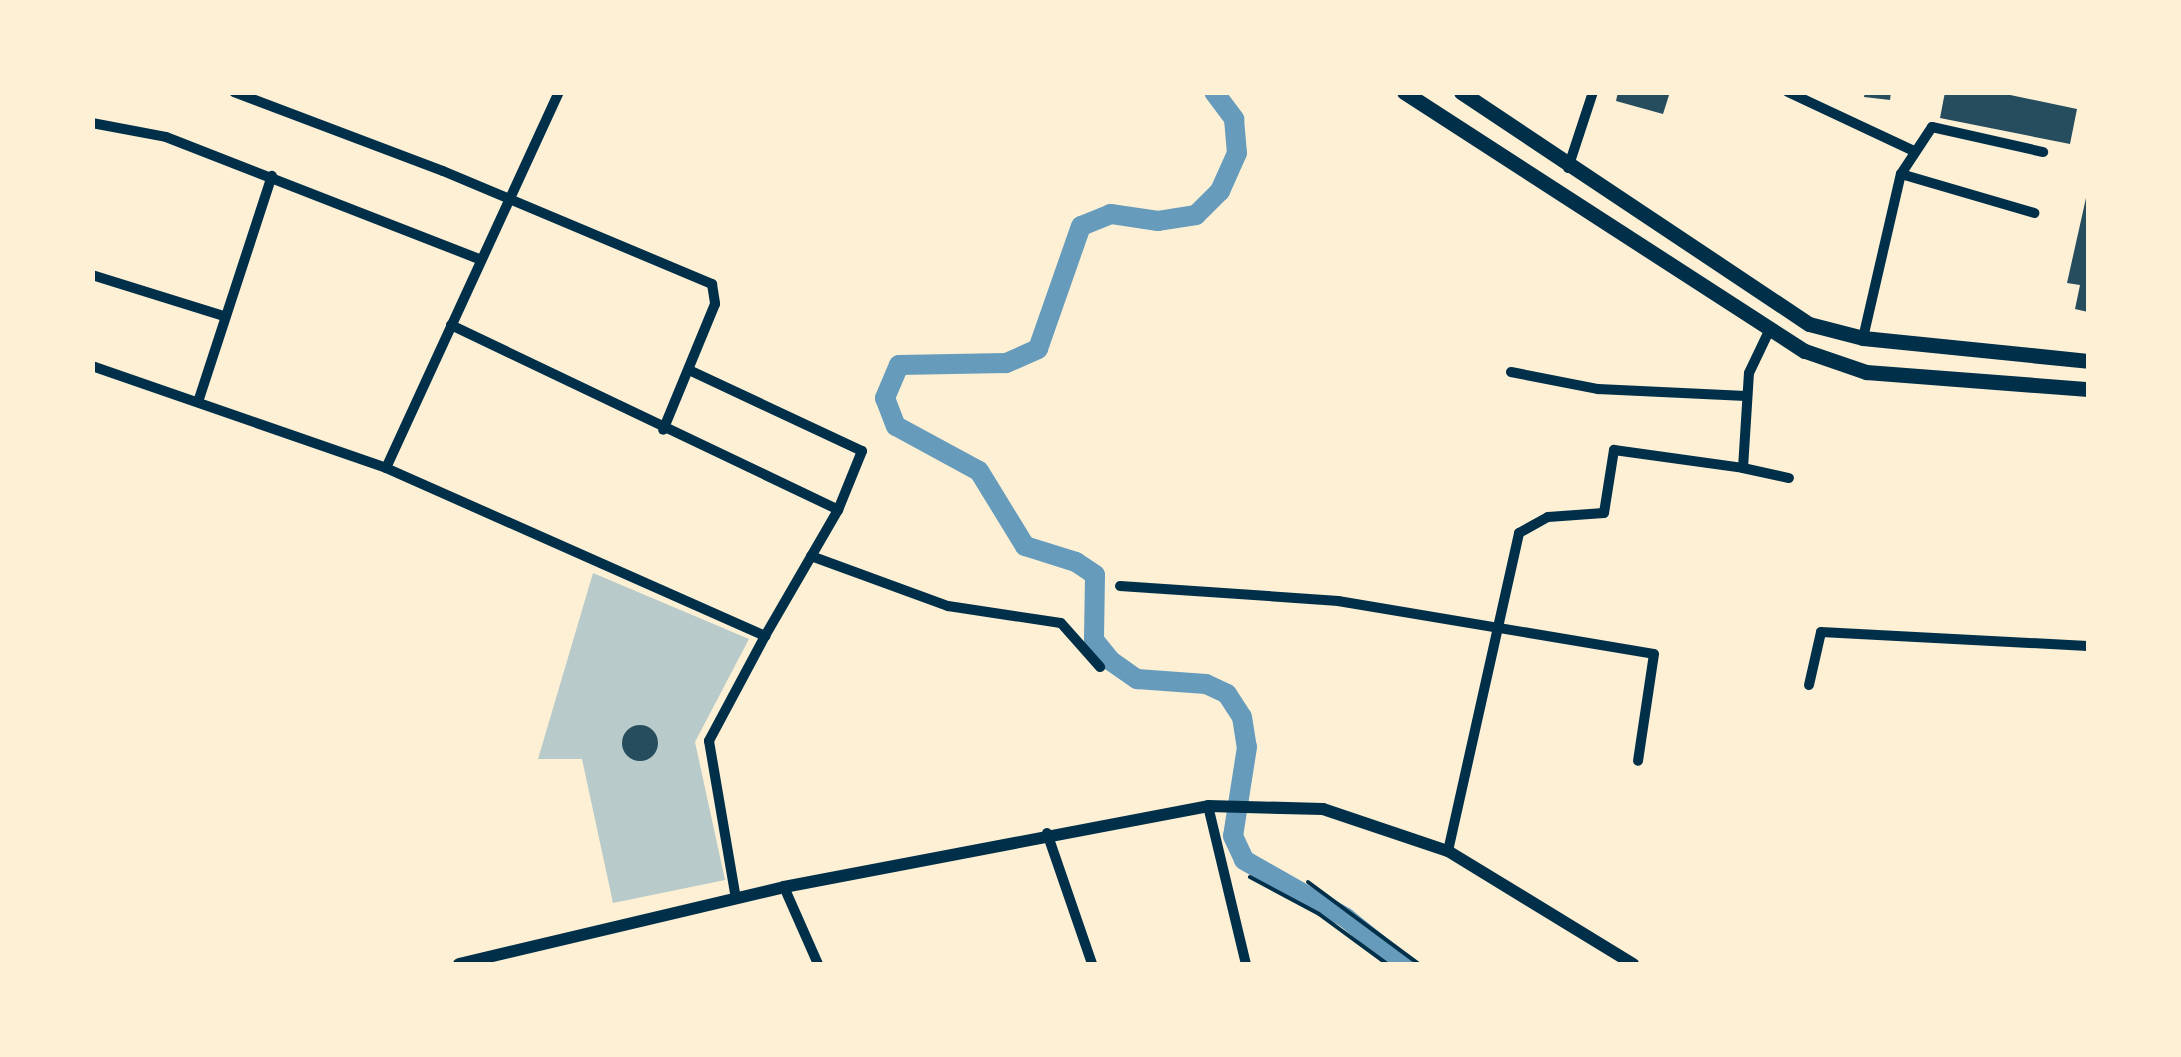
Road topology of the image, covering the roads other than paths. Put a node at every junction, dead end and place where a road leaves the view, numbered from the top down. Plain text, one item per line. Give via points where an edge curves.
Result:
1 (234, 92) edge
2 (559, 92) edge
3 (1404, 92) edge
4 (1461, 92) edge
5 (1592, 92) edge
6 (1788, 92) edge
7 (92, 124) edge
8 (1912, 150) junction
9 (2043, 152) dead end
10 (1568, 168) junction
11 (1901, 174) junction
12 (272, 176) junction
13 (507, 197) junction
14 (2034, 212) dead end
15 (481, 260) junction
16 (92, 275) edge
17 (224, 316) junction
18 (451, 325) junction
19 (1770, 329) junction
20 (1862, 338) junction
21 (2088, 361) edge
22 (92, 366) edge
23 (689, 370) junction
24 (1511, 372) dead end
25 (2088, 389) edge
26 (1746, 396) junction
27 (198, 402) junction
28 (664, 430) junction
29 (386, 468) junction
30 (1742, 468) junction
31 (1789, 478) dead end
32 (838, 510) junction
33 (811, 556) junction
34 (1120, 586) dead end
35 (1499, 625) junction
36 (764, 636) junction
37 (2088, 646) edge
38 (1100, 666) dead end
39 (1808, 685) dead end
40 (1638, 761) dead end
41 (1208, 806) junction
42 (1047, 832) junction
43 (1448, 851) junction
44 (784, 886) junction
45 (736, 899) junction
46 (459, 964) edge
47 (818, 964) edge
48 (1092, 964) edge
49 (1246, 964) edge
50 (1633, 964) edge

1 - 13 street
2 - 13 street
3 - 19 main road
4 - 10 main road
5 - 10 street
6 - 8 street
7 - 12 street via 166,137
8 - 9 street via 1932,127
8 - 11 street
10 - 20 main road via 1809,324
11 - 14 street
11 - 20 street
12 - 15 street
12 - 17 street
13 - 15 street
13 - 23 street via 712,284 715,304
15 - 18 street
16 - 17 street
17 - 27 street
18 - 28 street
18 - 29 street
19 - 25 main road via 1805,351 1866,372
19 - 26 street
20 - 21 main road
22 - 27 street
23 - 28 street
23 - 32 street via 862,451
24 - 26 street via 1598,388
26 - 30 street
27 - 29 street
28 - 32 street
29 - 36 street
30 - 31 street
30 - 35 street via 1614,450 1604,514 1548,517 1519,533
32 - 33 street
33 - 36 street
33 - 38 street via 948,606 1061,623
34 - 35 street via 1338,601
35 - 40 street via 1654,654
35 - 43 street
36 - 45 street via 709,741
37 - 39 street via 1821,632
41 - 42 street
41 - 43 street via 1323,809
41 - 49 street
42 - 44 street
42 - 48 street
43 - 50 street
44 - 45 street
44 - 47 street
45 - 46 street

